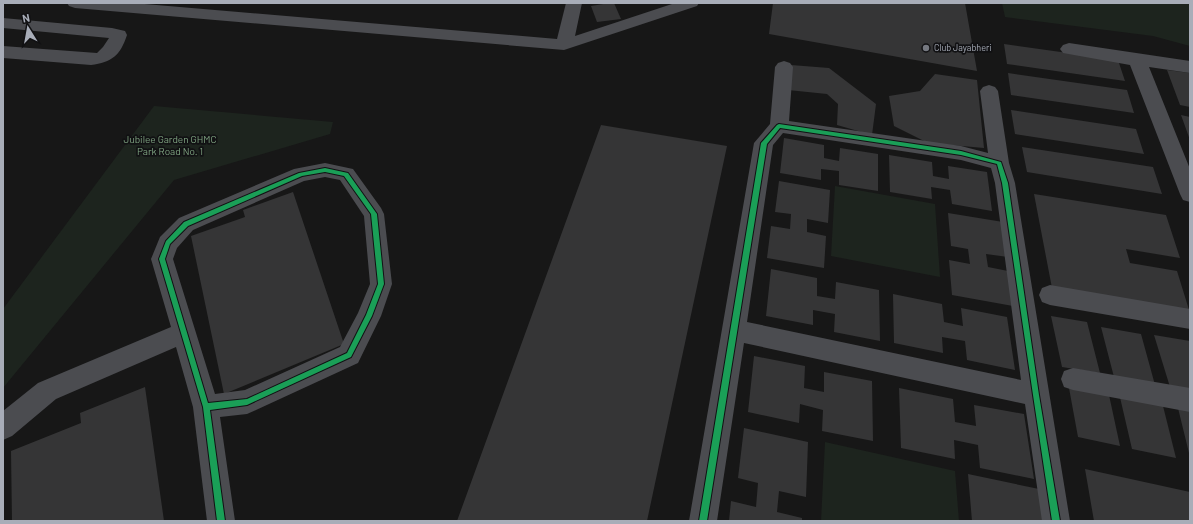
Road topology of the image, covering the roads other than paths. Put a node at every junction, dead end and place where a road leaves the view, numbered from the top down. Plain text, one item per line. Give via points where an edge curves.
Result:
1 (76, 3) edge
2 (574, 3) edge
3 (691, 3) edge
4 (3, 23) edge
5 (564, 45) junction
6 (1069, 49) dead end
7 (3, 52) edge
8 (1138, 60) junction
9 (784, 67) dead end
10 (1190, 67) edge
11 (989, 91) dead end
12 (779, 126) junction
13 (999, 163) junction
14 (1190, 194) edge
15 (1050, 295) dead end
16 (1190, 319) edge
17 (734, 330) junction
18 (184, 333) junction
19 (1073, 379) dead end
20 (1036, 395) junction
21 (1190, 400) edge
22 (206, 407) junction
23 (3, 427) edge
24 (221, 521) edge
25 (703, 521) edge
26 (1056, 521) edge

1 - 5 street
2 - 5 street
3 - 5 street
4 - 7 street via 119,35 118,40 101,58
6 - 8 street
8 - 10 street
8 - 14 street
9 - 12 street
11 - 13 street
12 - 13 street via 961,153
12 - 17 street via 764,143
13 - 20 street via 1005,183
15 - 16 street
17 - 20 street
17 - 25 street
18 - 22 street
18 - 22 street via 162,259 168,242 186,224 301,174 325,170 346,174 374,214 381,284 369,316 349,354 247,402
18 - 23 street via 47,391
19 - 21 street
20 - 26 street
22 - 24 street

